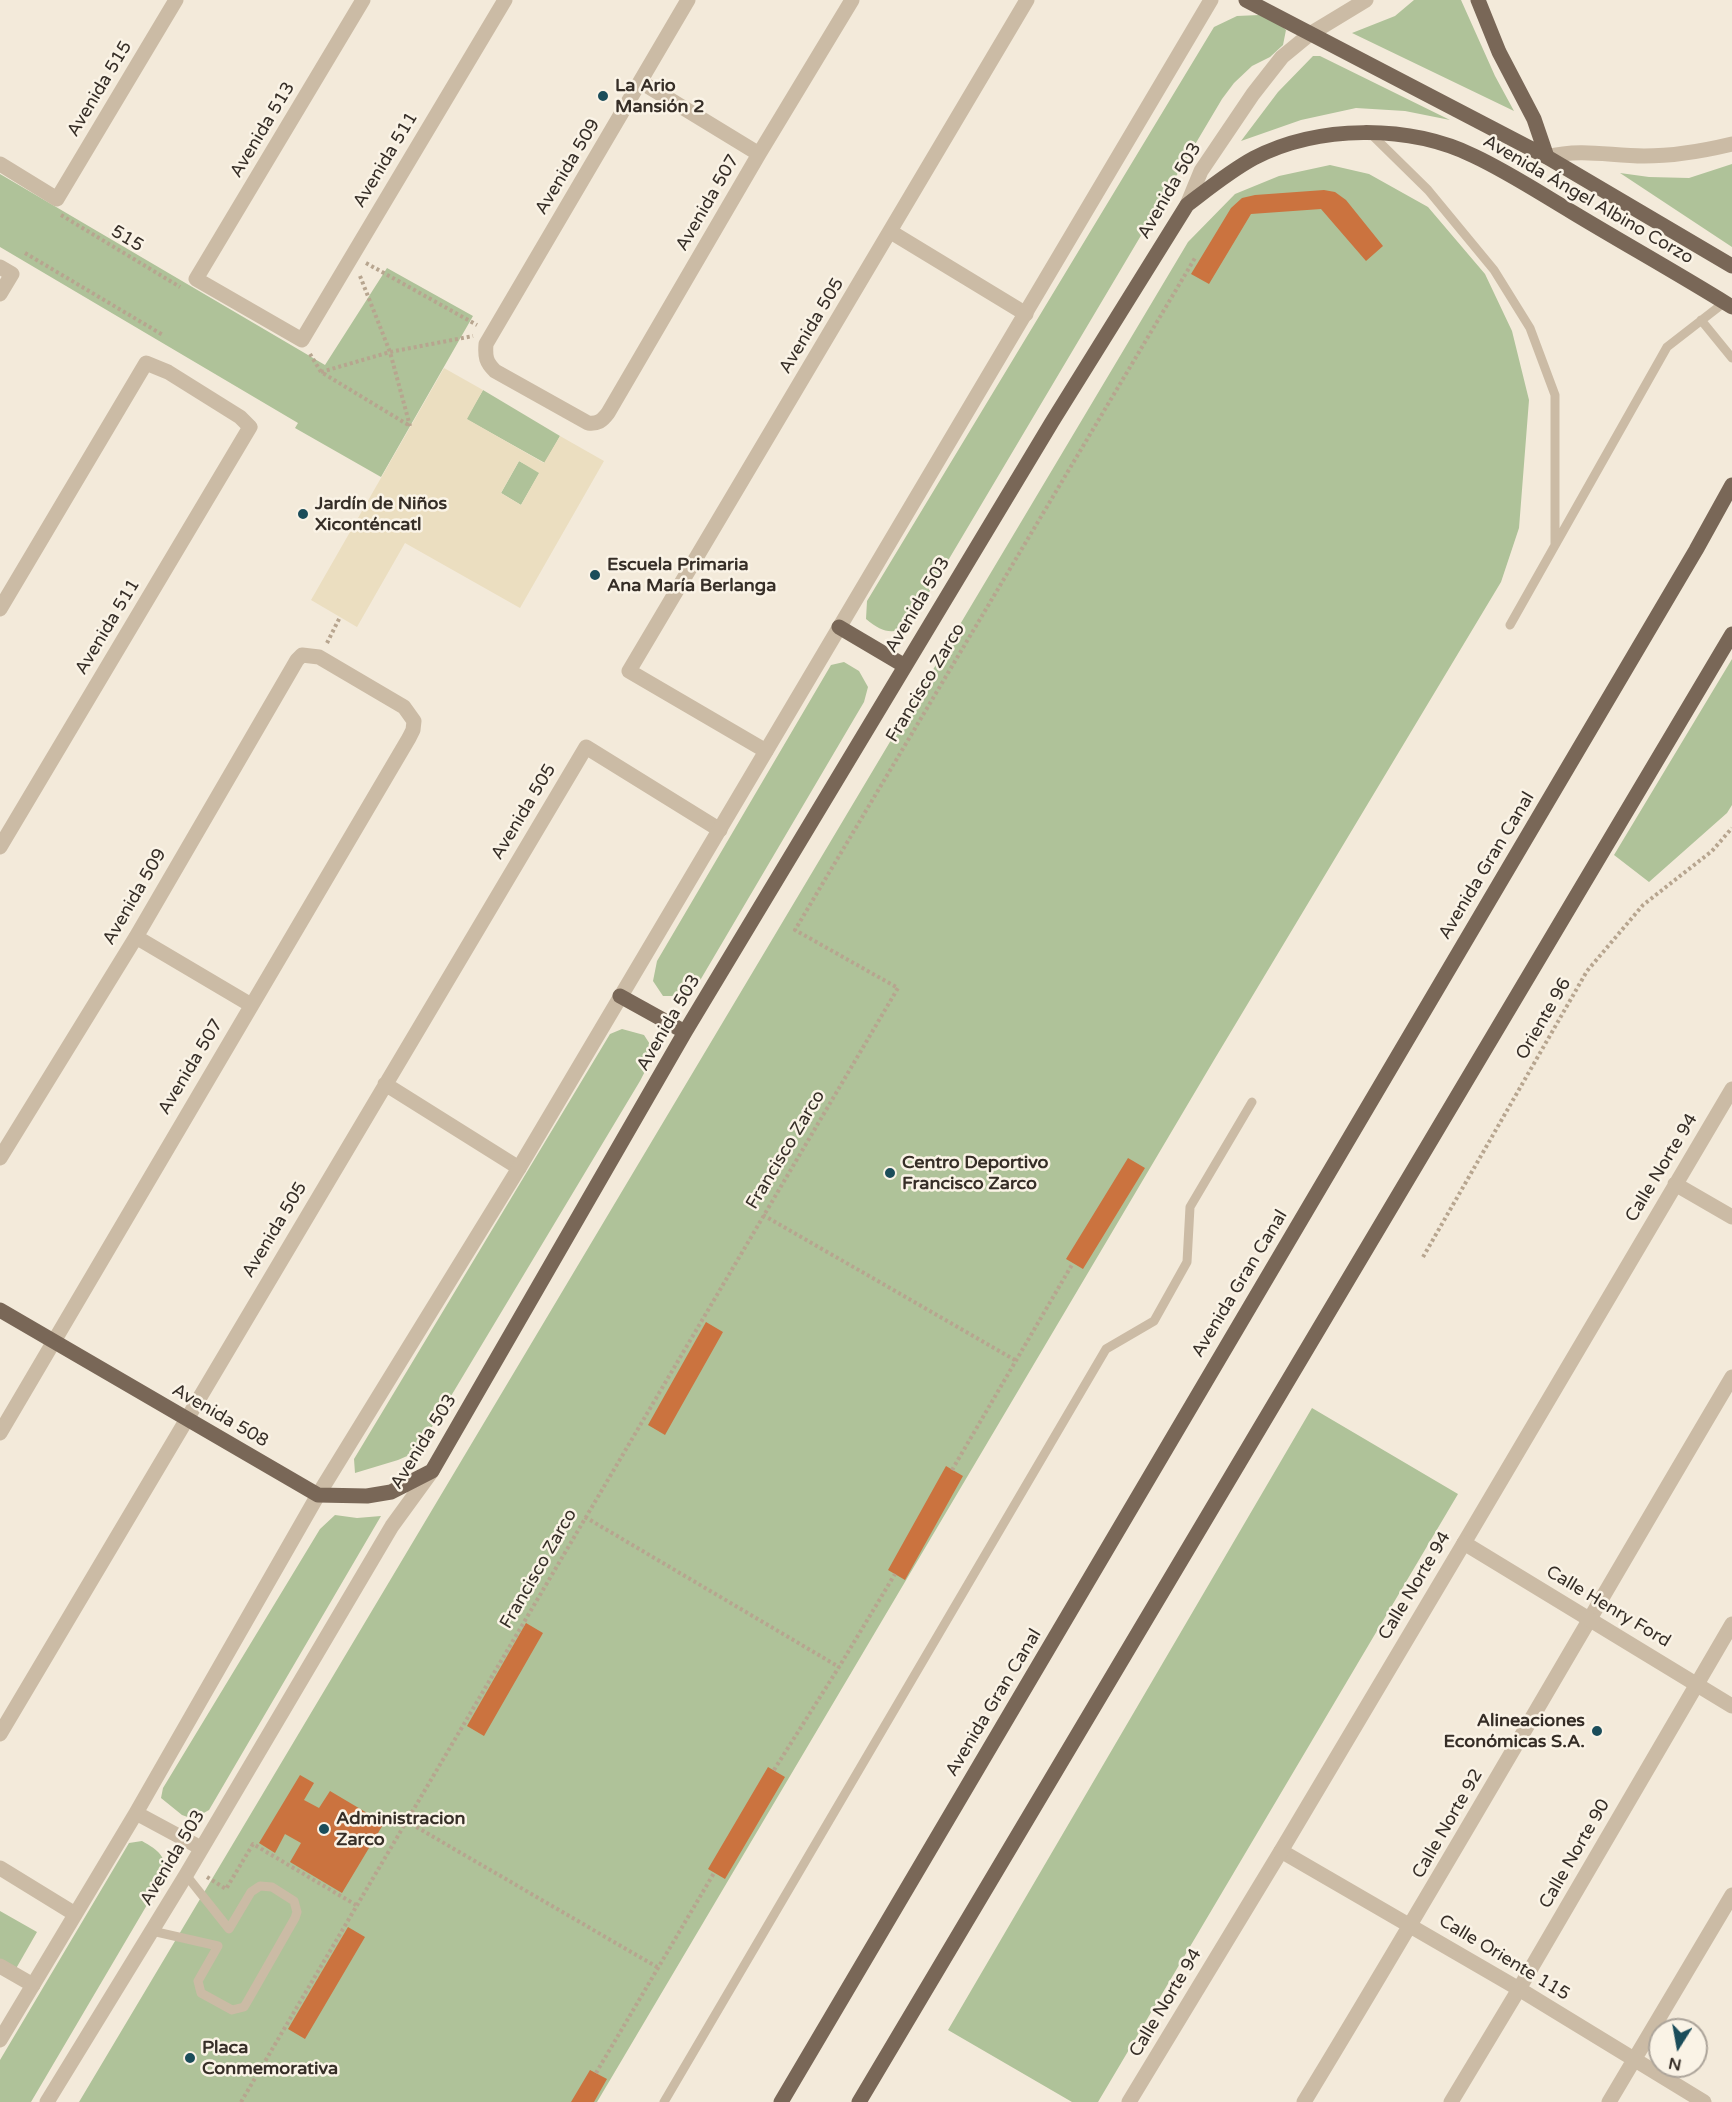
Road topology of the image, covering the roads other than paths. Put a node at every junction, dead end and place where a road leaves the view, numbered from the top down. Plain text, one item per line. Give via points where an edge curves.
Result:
1 (176, 0) edge
2 (363, 0) edge
3 (688, 0) edge
4 (852, 0) edge
5 (1027, 0) edge
6 (1212, 0) edge
7 (1246, 0) edge
8 (1366, 0) edge
9 (1478, 0) edge
10 (500, 2) edge
11 (1310, 34) junction
12 (641, 82) junction
13 (1370, 133) junction
14 (1732, 144) edge
15 (759, 154) junction
16 (1547, 157) junction
17 (0, 164) edge
18 (1187, 205) junction
19 (891, 232) junction
20 (1732, 266) edge
21 (6, 271) edge
22 (0, 294) edge
23 (1728, 305) edge
24 (1026, 314) junction
25 (1701, 320) junction
26 (302, 340) joint
27 (485, 355) joint
28 (1732, 358) edge
29 (1732, 485) edge
30 (1555, 544) junction
31 (0, 609) edge
32 (1510, 625) dead end
33 (839, 627) junction
34 (1732, 634) edge
35 (905, 666) junction
36 (414, 721) joint
37 (766, 751) junction
38 (720, 830) junction
39 (0, 847) edge
40 (136, 937) junction
41 (620, 996) junction
42 (251, 1005) junction
43 (685, 1032) junction
44 (385, 1084) junction
45 (1732, 1089) edge
46 (1251, 1102) dead end
47 (0, 1158) edge
48 (519, 1168) junction
49 (1676, 1184) junction
50 (1732, 1217) edge
51 (0, 1310) edge
52 (53, 1341) junction
53 (1732, 1377) edge
54 (186, 1419) junction
55 (0, 1433) edge
56 (432, 1470) junction
57 (318, 1495) junction
58 (1464, 1543) junction
59 (1589, 1619) junction
60 (1732, 1624) edge
61 (1697, 1684) junction
62 (1732, 1706) edge
63 (0, 1734) edge
64 (136, 1813) junction
65 (201, 1848) junction
66 (1281, 1851) junction
67 (0, 1868) edge
68 (186, 1875) junction
69 (1732, 1895) edge
70 (75, 1914) junction
71 (1411, 1926) junction
72 (229, 1929) junction
73 (152, 1931) junction
74 (218, 1946) junction
75 (0, 1966) edge
76 (33, 1985) junction
77 (1519, 1989) junction
78 (0, 2040) edge
79 (1634, 2060) junction
80 (47, 2102) edge
81 (664, 2102) edge
82 (781, 2102) edge
83 (859, 2102) edge
84 (1129, 2102) edge
85 (1304, 2102) edge
86 (1451, 2102) edge
87 (1609, 2102) edge
88 (1704, 2102) edge

1 - 17 street, Avenida 515 via 57,199
2 - 26 street, Avenida 513 via 193,286
3 - 12 street, Avenida 509
4 - 15 street, Avenida 507
5 - 19 street, Avenida 505
6 - 24 street
7 - 11 main road, Avenida Ángel Albino Corzo
8 - 11 street, Avenida 503
9 - 16 main road via 1499,52 1534,119
10 - 26 street, Avenida 511
11 - 16 main road, Avenida Ángel Albino Corzo
11 - 18 street, Avenida 503 via 1282,57 1253,94 1201,171
12 - 15 street
12 - 27 street, Avenida 509 via 491,333
13 - 18 main road, Avenida Ángel Albino Corzo via 1299,141 1254,158
13 - 23 main road, Avenida Ángel Albino Corzo via 1437,142 1472,155
13 - 30 lane via 1428,190 1487,261 1530,328 1555,395
14 - 16 street via 1671,155 1585,152
15 - 27 street, Avenida 507 via 603,419 596,424 580,420 495,370
16 - 20 main road, Avenida Ángel Albino Corzo
18 - 35 main road, Avenida 503
19 - 24 street
19 - 37 street, Avenida 505 via 629,671
21 - 22 street
23 - 25 lane
24 - 33 street
25 - 28 lane
25 - 30 lane via 1667,347
29 - 82 main road, Avenida Gran Canal
30 - 32 lane
31 - 39 street, Avenida 511 via 146,363 168,372 250,427
33 - 35 main road
33 - 37 street
34 - 83 main road
35 - 43 main road, Avenida 503
36 - 40 street, Avenida 509 via 404,707 319,657 302,655
36 - 42 street, Avenida 507 via 409,738
37 - 38 street
38 - 41 street
38 - 44 street, Avenida 505 via 586,747
40 - 42 street
40 - 47 street, Avenida 509
41 - 43 main road
41 - 48 street
42 - 52 street, Avenida 507
43 - 56 main road, Avenida 503
44 - 48 street
44 - 54 street, Avenida 505
45 - 49 street, Calle Norte 94
46 - 81 lane via 1190,1208 1187,1262 1154,1321 1106,1349
48 - 57 street
49 - 50 street
49 - 58 street, Calle Norte 94
51 - 52 main road, Avenida 508
52 - 54 main road, Avenida 508
52 - 55 street, Avenida 507
53 - 59 street, Calle Norte 92
54 - 57 main road, Avenida 508
54 - 63 street, Avenida 505
56 - 57 main road, Avenida 508 via 392,1491 367,1496
56 - 65 street, Avenida 503 via 392,1526
57 - 64 street
58 - 59 street, Calle Henry Ford
58 - 66 street, Calle Norte 94
59 - 61 street, Calle Henry Ford
59 - 71 street, Calle Norte 92
60 - 61 street, Calle Norte 90
61 - 62 street, Calle Henry Ford
61 - 77 street, Calle Norte 90
64 - 65 street
64 - 70 street
65 - 68 street, Avenida 503
66 - 71 street, Calle Oriente 115
66 - 84 street, Calle Norte 94
67 - 70 street
68 - 72 lane
68 - 73 street, Avenida 503
69 - 79 street
70 - 76 street
71 - 77 street, Calle Oriente 115
71 - 85 street, Calle Norte 92
72 - 74 lane
72 - 74 lane via 251,1892 260,1886 272,1887 290,1897 296,1906 295,1918 248,2002 238,2009 216,2002 201,1993 199,1987 200,1976
73 - 74 lane
73 - 80 street, Avenida 503
75 - 76 street
76 - 78 street
77 - 79 street, Calle Oriente 115
77 - 86 street, Calle Norte 90
79 - 87 street
79 - 88 street, Calle Oriente 115

